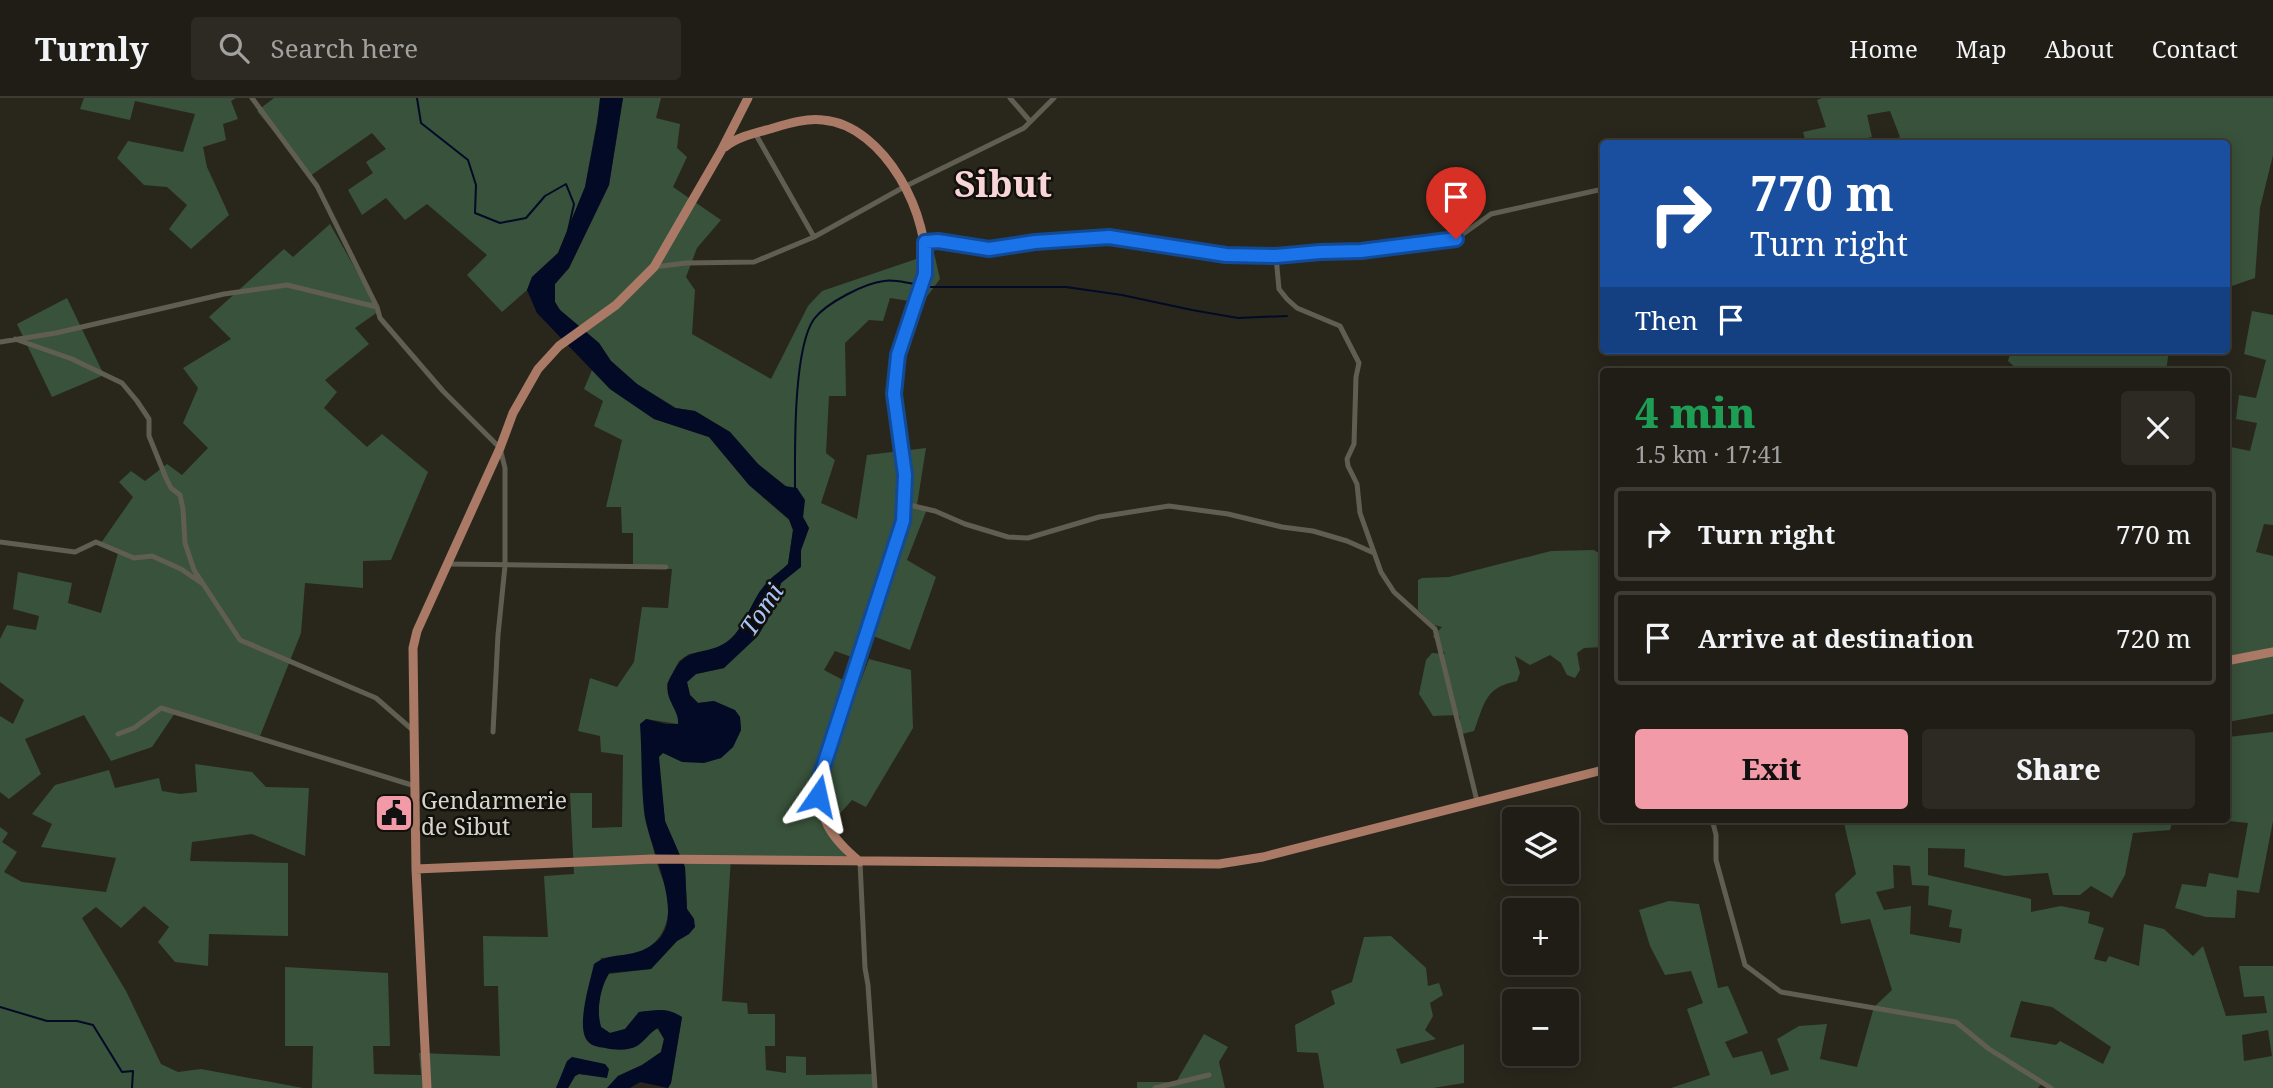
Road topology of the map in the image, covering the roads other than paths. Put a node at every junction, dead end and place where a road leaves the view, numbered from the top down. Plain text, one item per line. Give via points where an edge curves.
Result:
1 (252, 98) edge
2 (748, 98) edge
3 (1010, 98) edge
4 (1054, 98) edge
5 (1029, 120) junction
6 (755, 133) junction
7 (721, 151) junction
8 (904, 187) junction
9 (1600, 190) edge
10 (814, 237) junction
11 (925, 242) junction
12 (1276, 256) junction
13 (654, 267) junction
14 (377, 307) junction
15 (15, 339) junction
16 (0, 342) edge
17 (500, 448) junction
18 (905, 504) junction
19 (0, 542) edge
20 (1374, 553) junction
21 (449, 564) junction
22 (505, 566) junction
23 (666, 567) dead end
24 (213, 596) junction
25 (2273, 652) edge
26 (2230, 660) edge
27 (415, 732) junction
28 (493, 732) dead end
29 (118, 734) dead end
30 (1600, 770) edge
31 (415, 786) junction
32 (1477, 801) junction
33 (1713, 823) edge
34 (860, 862) junction
35 (416, 869) junction
36 (1209, 1075) dead end
37 (427, 1088) edge
38 (876, 1088) edge
39 (1154, 1088) edge
40 (2051, 1088) edge

1 - 14 street via 317,186
2 - 7 main road
3 - 5 street
4 - 5 street
5 - 8 street via 1024,128
6 - 7 main road
6 - 8 main road via 807,120 838,123 877,146
6 - 10 street
7 - 13 main road
8 - 10 street
8 - 11 main road
9 - 12 street via 1491,214 1456,239
10 - 13 street via 754,262
11 - 12 street via 989,249 1109,237 1226,255
11 - 18 main road via 925,274 898,355 894,394
12 - 20 street via 1279,289 1297,308 1340,326 1359,363 1354,444 1347,459
13 - 17 main road via 538,369
14 - 15 street via 287,285
14 - 17 street via 380,318 414,359
15 - 16 street
15 - 24 street via 122,383 137,401 149,419 149,436 166,478 180,495 185,543 194,570
17 - 21 main road
17 - 22 street via 505,468
18 - 20 street via 1008,537 1028,538 1099,517 1169,506 1313,531
18 - 34 main road via 820,777 823,815 842,848
19 - 24 street via 75,552 96,542 134,558 152,556 181,569
20 - 32 street via 1394,592 1435,629
21 - 22 street
21 - 27 main road via 413,648
22 - 23 street
22 - 28 street
24 - 27 street via 240,640 376,698
25 - 26 main road
27 - 31 main road
29 - 31 street via 161,708
30 - 32 main road
31 - 35 main road
32 - 34 main road via 1263,857 1219,864
33 - 40 street via 1716,860 1745,965 1780,992 1956,1022
34 - 35 main road via 653,859
34 - 38 street
35 - 37 main road
36 - 39 street

